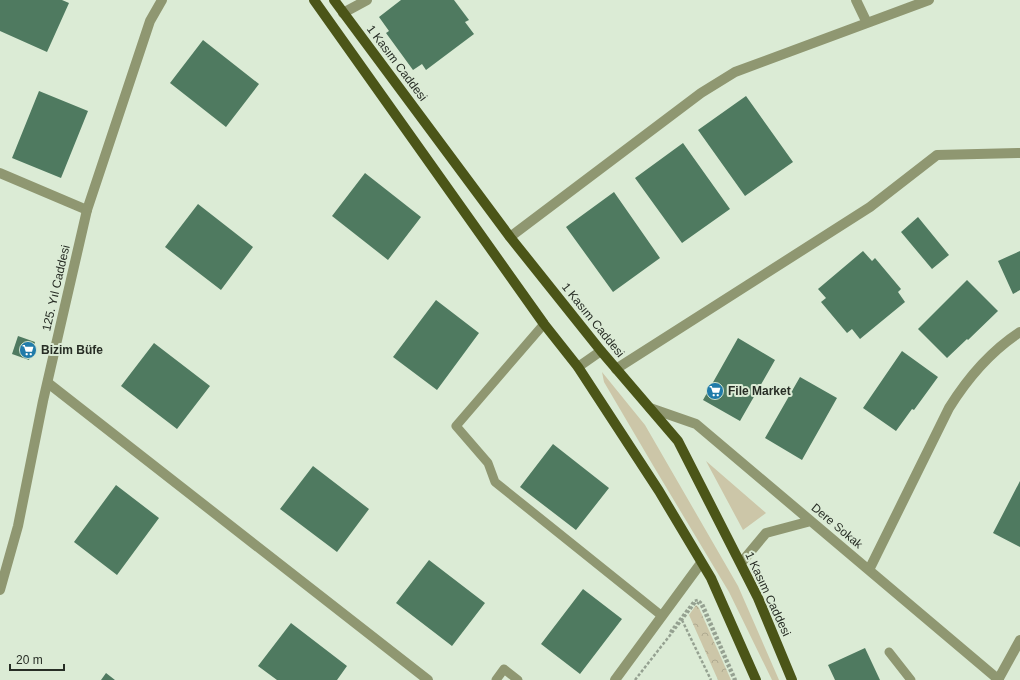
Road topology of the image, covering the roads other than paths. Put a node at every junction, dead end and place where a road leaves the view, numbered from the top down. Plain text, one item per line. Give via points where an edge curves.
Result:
1 (162, 0) edge
2 (314, 0) edge
3 (334, 0) edge
4 (367, 0) edge
5 (856, 0) edge
6 (929, 0) edge
7 (343, 13) junction
8 (867, 23) junction
9 (1020, 153) edge
10 (0, 172) edge
11 (87, 210) junction
12 (510, 237) junction
13 (544, 324) junction
14 (1020, 332) edge
15 (601, 351) junction
16 (578, 367) junction
17 (616, 369) junction
18 (48, 383) junction
19 (650, 408) junction
20 (811, 522) junction
21 (701, 563) junction
22 (741, 563) junction
23 (869, 570) junction
24 (0, 590) edge
25 (662, 616) junction
26 (1020, 640) edge
27 (889, 652) dead end
28 (428, 680) edge
29 (496, 680) edge
30 (518, 680) edge
31 (615, 680) edge
32 (756, 680) edge
33 (792, 680) edge
34 (911, 680) edge
35 (999, 680) edge

1 - 11 street, 125. Yıl Caddesi via 150,21
2 - 13 main road
3 - 7 main road, 1 Kasım Caddesi
4 - 7 street
5 - 8 street
6 - 8 street
7 - 12 main road, 1 Kasım Caddesi
8 - 12 street via 735,72 701,93
9 - 17 street via 937,155 870,207
10 - 11 street
11 - 18 street, 125. Yıl Caddesi
12 - 15 main road, 1 Kasım Caddesi
13 - 16 main road
13 - 25 lane via 456,426 488,463 495,482
14 - 23 street via 978,367 949,408
15 - 16 street
15 - 17 main road, 1 Kasım Caddesi
16 - 21 main road via 659,491
17 - 19 main road, 1 Kasım Caddesi
18 - 24 street, 125. Yıl Caddesi via 18,526
18 - 28 street
19 - 20 street, Dere Sokak via 696,424
19 - 22 main road, 1 Kasım Caddesi via 678,441
20 - 22 street via 766,533
20 - 23 street, Dere Sokak
21 - 25 street
21 - 32 main road
22 - 33 main road, 1 Kasım Caddesi
23 - 35 street, Dere Sokak
25 - 31 street
26 - 35 street
27 - 34 lane
29 - 30 lane via 504,669

